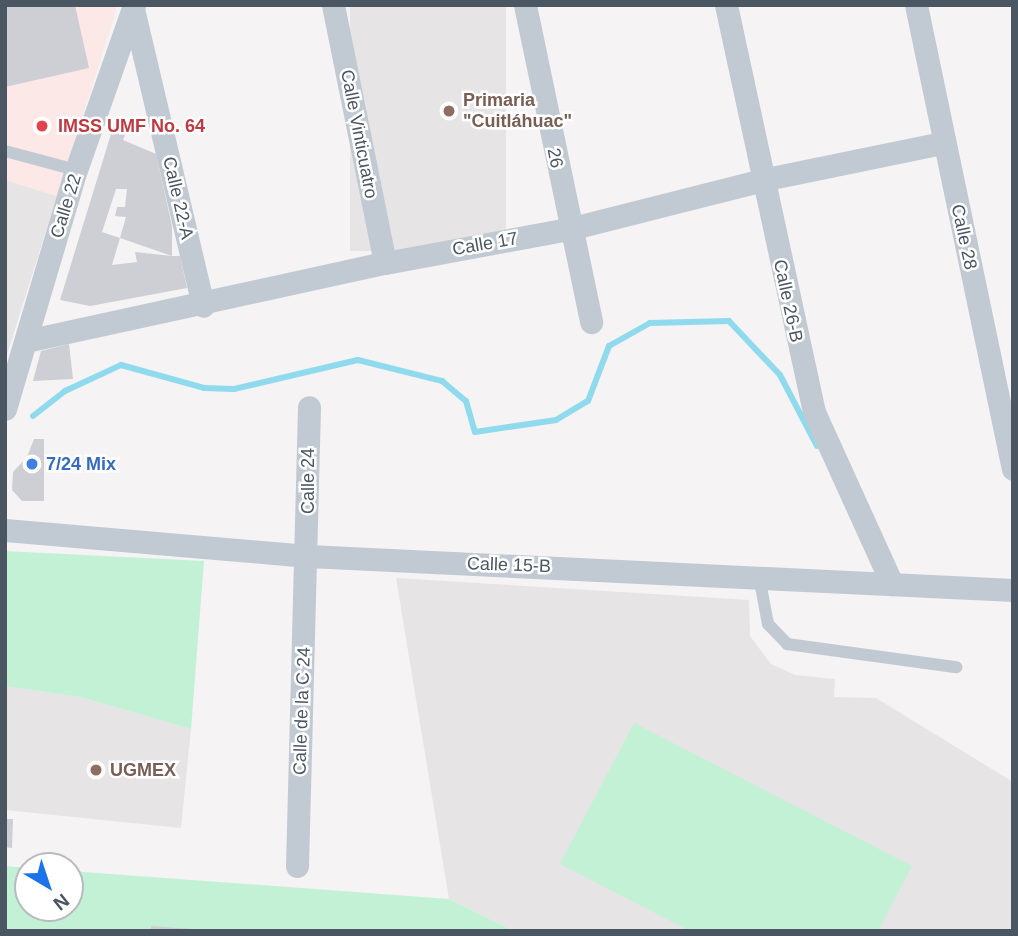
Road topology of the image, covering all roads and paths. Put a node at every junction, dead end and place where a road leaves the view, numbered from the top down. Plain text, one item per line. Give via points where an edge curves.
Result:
1 (333, 5) edge
2 (525, 5) edge
3 (726, 5) edge
4 (916, 5) edge
5 (134, 7) edge
6 (943, 143) junction
7 (5, 151) edge
8 (76, 170) junction
9 (762, 180) junction
10 (569, 229) junction
11 (385, 263) junction
12 (203, 306) junction
13 (591, 322) dead end
14 (26, 341) junction
15 (309, 407) dead end
16 (5, 409) edge
17 (1013, 469) edge
18 (5, 530) edge
19 (308, 556) junction
20 (759, 575) junction
21 (892, 584) junction
22 (1013, 590) edge
23 (956, 667) dead end
24 (296, 866) dead end

1 - 11 street, Calle Vinticuatro
2 - 10 street, 26
3 - 9 street, Calle 26-B
4 - 6 street, Calle 28
5 - 8 street, Calle 22
5 - 12 street, Calle 22-A
6 - 9 street, Calle 17
6 - 17 street, Calle 28
7 - 8 lane
8 - 14 street, Calle 22
9 - 10 street, Calle 17
9 - 21 street, Calle 26-B via 814,412
10 - 11 street, Calle 17
10 - 13 street, 26
11 - 12 street, Calle 17
12 - 14 street, Calle 17
14 - 16 street, Calle 22
15 - 19 street, Calle 24
18 - 19 street, Calle 15-B
19 - 20 street, Calle 15-B
19 - 24 street, Calle de la C 24
20 - 21 street, Calle 15-B
20 - 23 lane via 768,624 787,645
21 - 22 street, Calle 15-B

